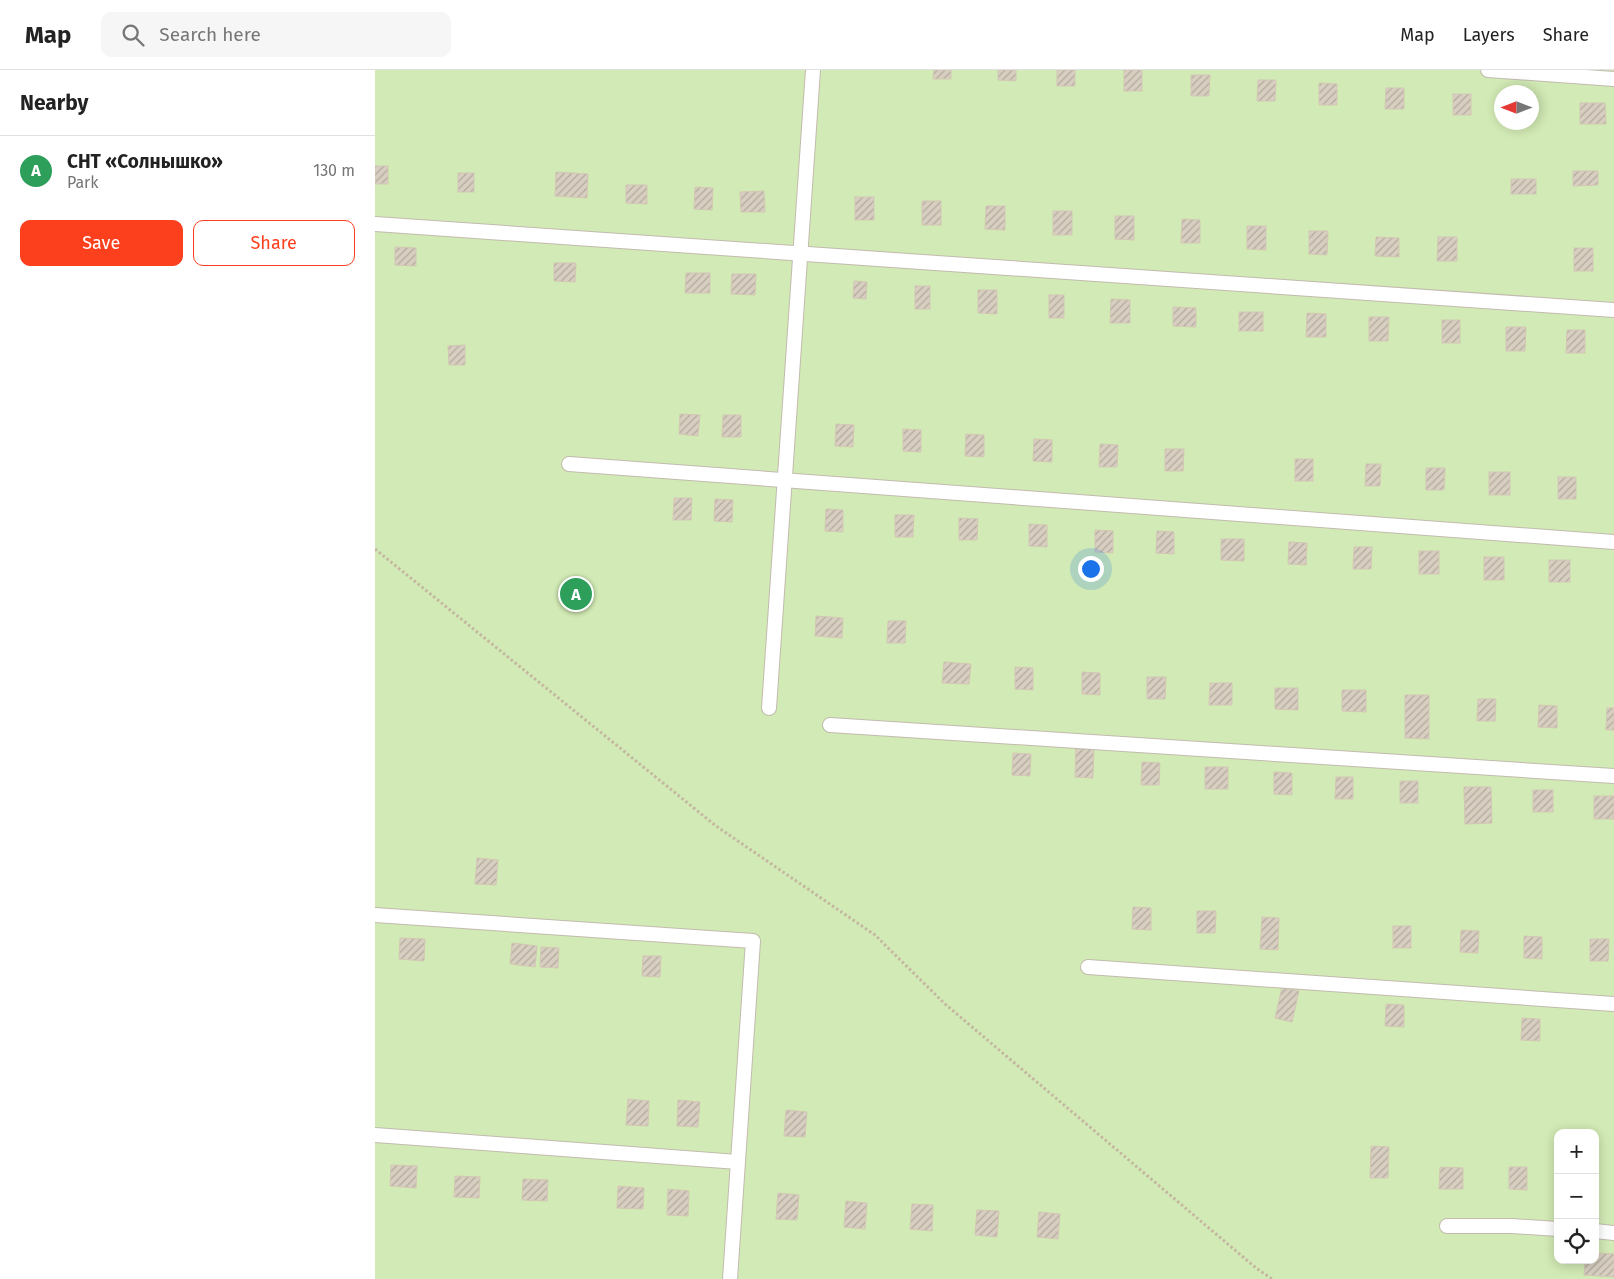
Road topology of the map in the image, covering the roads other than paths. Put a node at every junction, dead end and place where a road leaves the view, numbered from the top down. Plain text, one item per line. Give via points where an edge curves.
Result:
1 (813, 70) edge
2 (1488, 70) edge
3 (1614, 79) edge
4 (375, 224) edge
5 (801, 253) junction
6 (1614, 310) edge
7 (569, 464) dead end
8 (785, 480) junction
9 (1614, 542) edge
10 (769, 708) dead end
11 (830, 725) dead end
12 (1614, 776) edge
13 (375, 915) edge
14 (1088, 966) dead end
15 (1614, 1004) edge
16 (375, 1135) edge
17 (738, 1162) junction
18 (1447, 1226) dead end
19 (1554, 1229) edge
20 (1599, 1232) edge
21 (1614, 1233) edge
22 (730, 1279) edge

1 - 5 lane
2 - 3 lane
4 - 5 lane
5 - 6 lane
5 - 8 lane
7 - 8 lane
8 - 9 lane
8 - 10 lane
11 - 12 lane
13 - 17 lane via 753,940
14 - 15 lane
16 - 17 lane
17 - 22 lane
18 - 19 lane
20 - 21 lane

